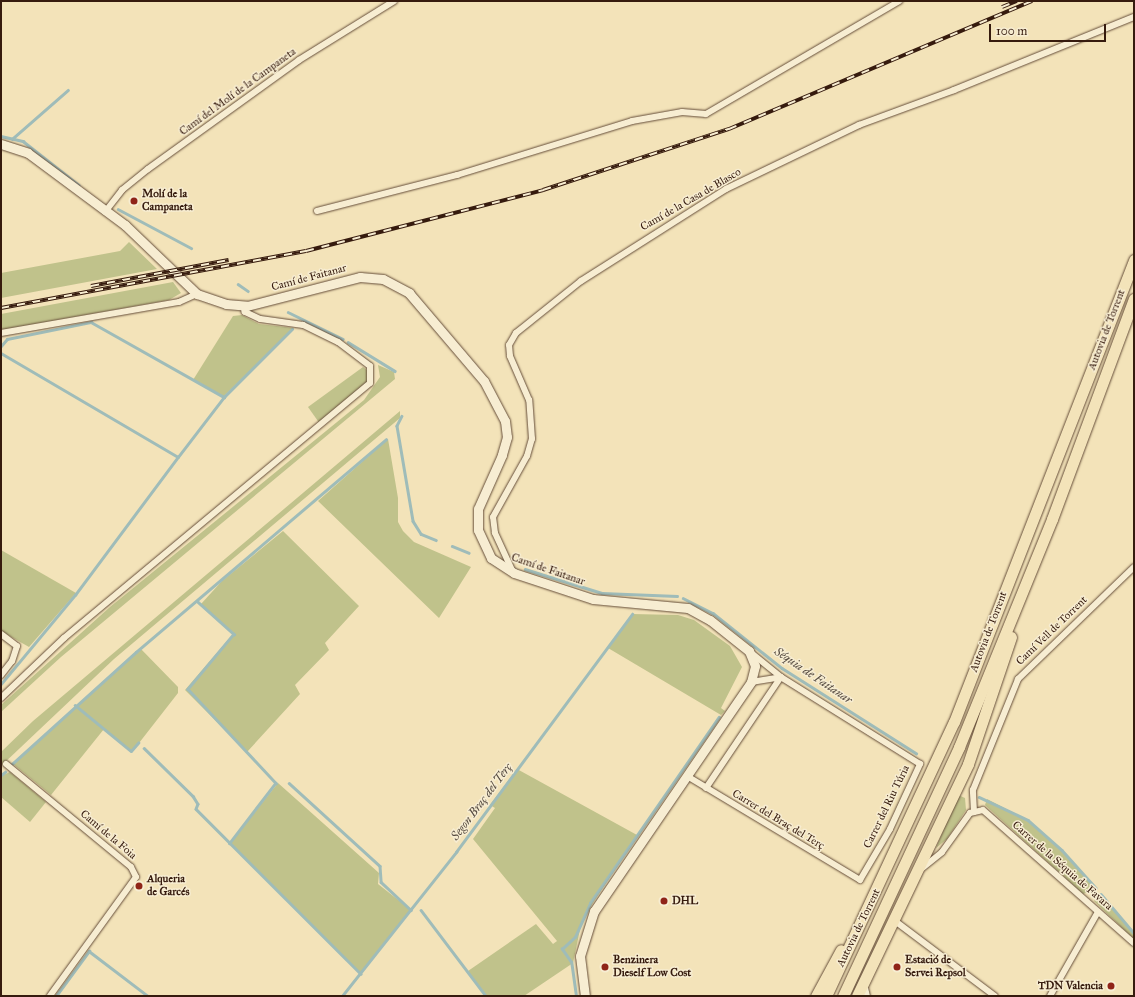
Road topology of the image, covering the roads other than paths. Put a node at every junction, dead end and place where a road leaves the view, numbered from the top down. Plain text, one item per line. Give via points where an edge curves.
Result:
1 (394, 1) edge
2 (899, 1) edge
3 (1134, 16) edge
4 (1, 144) edge
5 (317, 211) dead end
6 (105, 212) junction
7 (1134, 260) edge
8 (197, 294) junction
9 (1134, 299) edge
10 (243, 306) junction
11 (1, 333) edge
12 (1052, 519) junction
13 (1134, 567) edge
14 (514, 573) junction
15 (1, 634) edge
16 (749, 652) junction
17 (1, 675) edge
18 (781, 677) junction
19 (750, 682) junction
20 (1, 698) edge
21 (6, 764) dead end
22 (687, 776) junction
23 (706, 788) junction
24 (974, 812) junction
25 (896, 852) junction
26 (917, 872) junction
27 (860, 880) joint
28 (1098, 912) junction
29 (895, 921) junction
30 (1134, 943) edge
31 (864, 982) junction
32 (50, 996) edge
33 (585, 996) edge
34 (816, 996) edge
35 (826, 996) edge
36 (843, 996) edge
37 (857, 996) edge
38 (867, 996) edge
39 (995, 996) edge
40 (1050, 996) edge

1 - 6 street, Camí del Molí de la Campaneta via 299,60 148,169 122,190
2 - 5 street via 706,114 682,112 632,121 457,175
3 - 14 street, Camí de la Casa de Blasco via 954,90 859,125 726,188 581,281 516,333 509,345 510,356 529,400 532,439 527,456 493,517 498,539
4 - 6 street, Camí de Faitanar via 28,153
6 - 8 street, Camí de Faitanar via 125,226
7 - 25 highway, Autovia de Torrent via 954,722
8 - 10 street, Camí de Faitanar via 226,304
8 - 11 street via 179,302
9 - 12 highway, Autovia de Torrent
10 - 14 street, Camí de Faitanar via 360,277 383,279 402,289 428,314 484,381 500,406 506,437 478,509 478,530 491,558
10 - 20 street via 245,312 260,319 303,325 338,342 370,366 370,383 64,638
12 - 26 highway via 970,758
12 - 36 highway, Autovia de Torrent via 959,747
13 - 24 street, Camí Vell de Torrent via 1018,679 973,790
14 - 16 street, Camí de Faitanar via 592,598 688,608 710,620
15 - 17 street via 17,646 12,660
16 - 18 street
16 - 19 street via 755,666
18 - 19 street
18 - 23 street
18 - 27 street, Carrer del Riu Túria via 920,764 890,829
19 - 22 street
21 - 32 street, Camí de la Foia via 131,867 136,877
22 - 23 street, Carrer del Braç del Terç
22 - 33 street via 594,911 580,956
23 - 27 street, Carrer del Braç del Terç
24 - 26 street via 942,852
24 - 28 street, Carrer de la Séquia de Favara via 984,810
25 - 34 highway
25 - 35 highway, Autovia de Torrent
26 - 29 highway
28 - 30 street, Carrer de la Séquia de Favara
28 - 40 street
29 - 31 highway
29 - 39 street
31 - 37 highway
31 - 38 street

